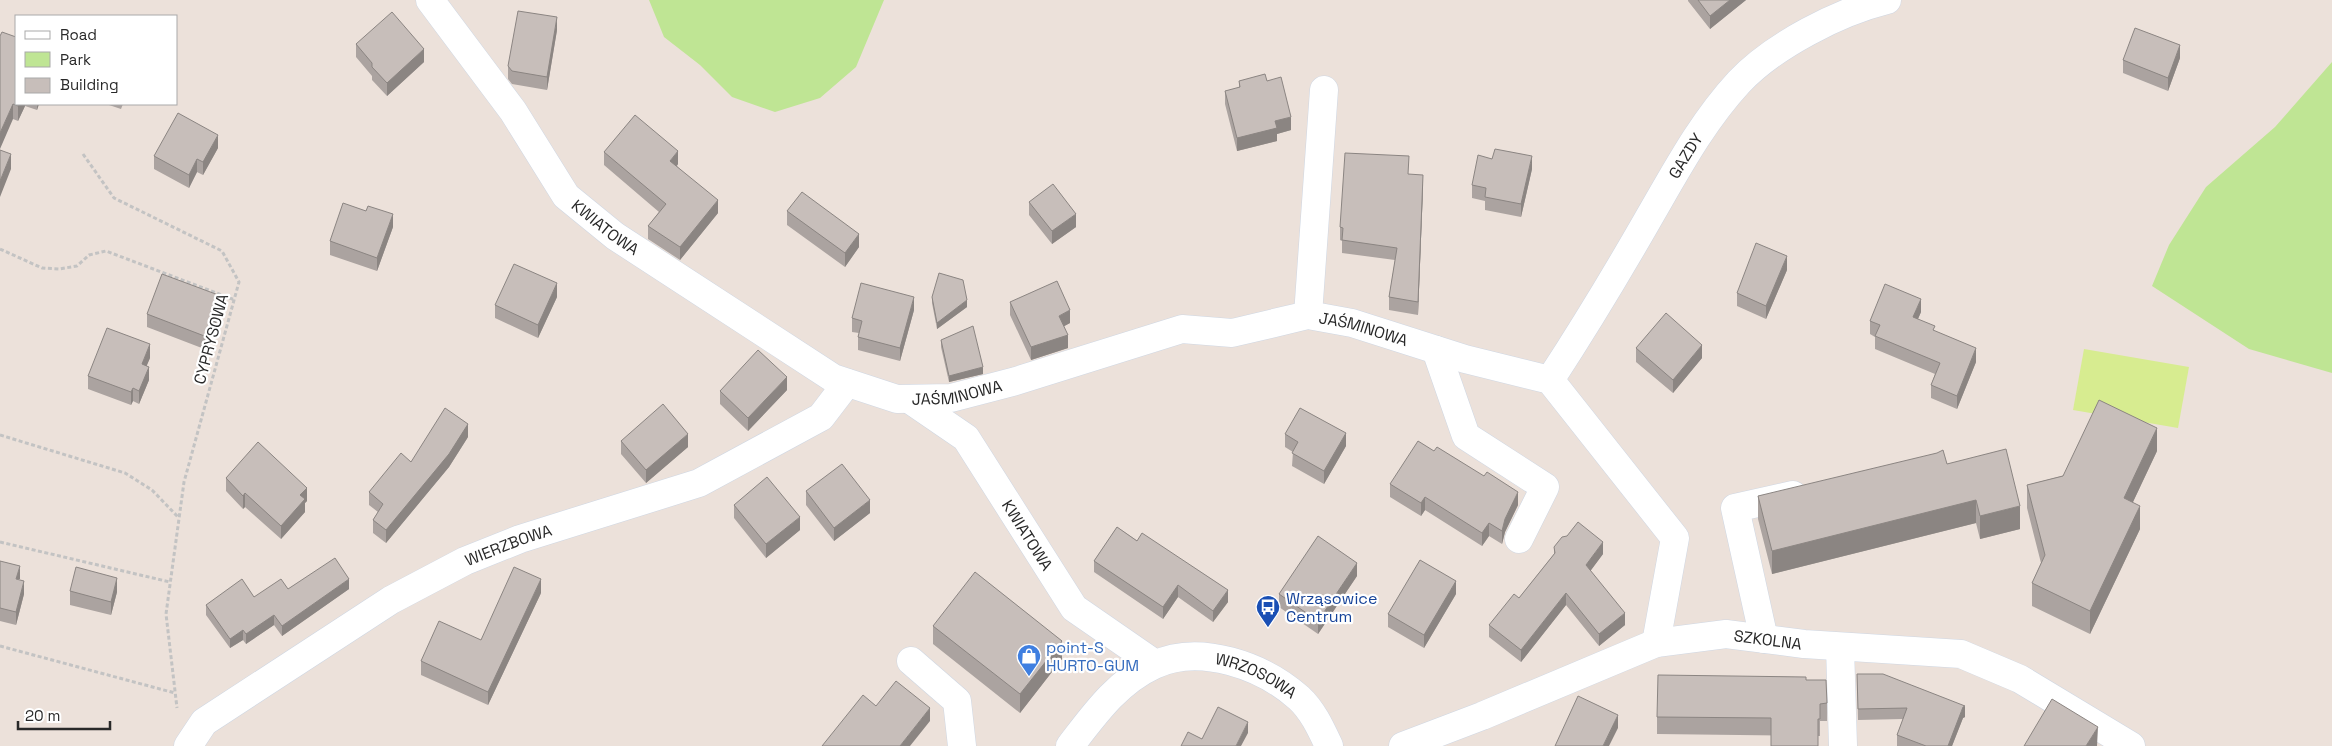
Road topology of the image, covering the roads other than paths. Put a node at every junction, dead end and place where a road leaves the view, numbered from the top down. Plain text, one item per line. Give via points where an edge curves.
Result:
1 (430, 0) edge
2 (1888, 0) edge
3 (1324, 90) dead end
4 (1308, 315) junction
5 (1436, 350) junction
6 (1550, 380) junction
7 (847, 383) junction
8 (908, 399) junction
9 (1820, 488) edge
10 (1519, 539) dead end
11 (1764, 639) junction
12 (1656, 643) junction
13 (1840, 647) junction
14 (911, 661) dead end
15 (1154, 664) junction
16 (188, 746) edge
17 (962, 746) edge
18 (1070, 746) edge
19 (1329, 746) edge
20 (1403, 746) edge
21 (1843, 746) edge
22 (2131, 746) edge

1 - 7 street, KWIATOWA via 513,111 566,196 615,236 834,378
2 - 6 street, GAZDY via 1815,28 1776,52 1740,81 1706,121 1599,305
3 - 4 street
4 - 5 street, JAŚMINOWA via 1352,324
4 - 8 street, JAŚMINOWA via 1232,333 1182,329 951,398
5 - 6 street, JAŚMINOWA
5 - 10 street via 1466,436 1545,487
6 - 12 street via 1675,538
7 - 8 street, JAŚMINOWA via 897,399
7 - 16 street, WIERZBOWA via 821,417 699,483 520,539 465,561 391,600 204,722
8 - 15 street, KWIATOWA via 966,438 1074,608
9 - 11 street via 1735,508
11 - 12 street, SZKOLNA via 1726,634
11 - 13 street, SZKOLNA
12 - 20 street, SZKOLNA
13 - 21 street
13 - 22 street, SZKOLNA via 1961,654 2020,679
14 - 17 street via 957,701
15 - 18 street via 1118,689
15 - 19 street, WRZOSOWA via 1197,656 1252,670 1300,699 1314,716

